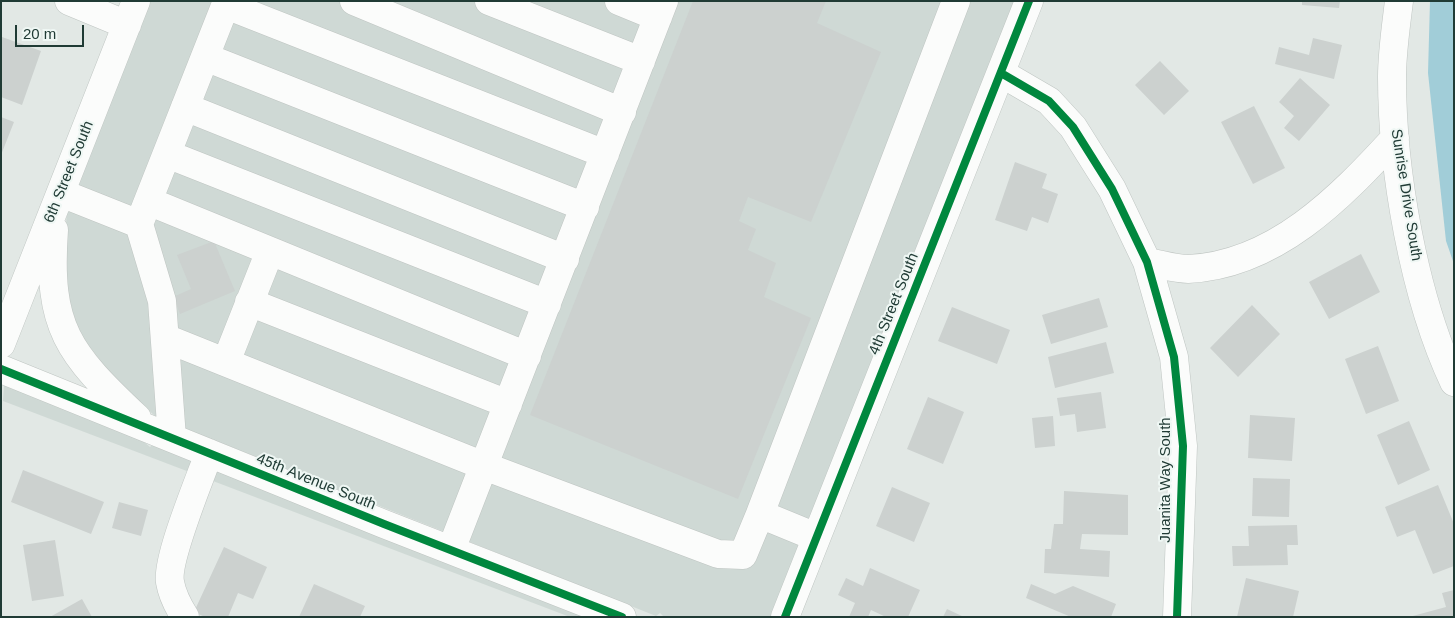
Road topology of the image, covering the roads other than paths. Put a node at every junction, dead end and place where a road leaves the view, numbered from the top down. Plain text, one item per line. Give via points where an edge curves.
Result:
1 (69, 1) edge
2 (354, 1) edge
3 (489, 1) edge
4 (619, 1) edge
5 (956, 1) edge
6 (1029, 1) edge
7 (1399, 1) edge
8 (227, 3) edge
9 (661, 9) edge
10 (131, 13) edge
11 (205, 57) junction
12 (641, 61) junction
13 (1001, 74) junction
14 (186, 107) junction
15 (622, 112) junction
16 (1395, 138) junction
17 (166, 154) junction
18 (605, 154) junction
19 (58, 200) junction
20 (585, 207) junction
21 (143, 212) junction
22 (270, 251) junction
23 (565, 259) junction
24 (1147, 262) junction
25 (249, 302) junction
26 (547, 304) junction
27 (164, 338) junction
28 (1, 344) edge
29 (527, 356) junction
30 (226, 362) junction
31 (1, 369) edge
32 (1454, 382) edge
33 (508, 404) junction
34 (161, 434) junction
35 (209, 453) junction
36 (484, 466) junction
37 (760, 514) junction
38 (816, 537) junction
39 (451, 550) junction
40 (585, 610) edge
41 (185, 617) edge
42 (622, 617) edge
43 (785, 617) edge
44 (1177, 617) edge

1 - 10 street
2 - 15 street
3 - 12 street
4 - 9 street
5 - 37 street
6 - 13 street, 4th Street South
7 - 16 street, Sunrise Drive South via 1392,76
8 - 11 street
8 - 18 street
9 - 12 street
10 - 19 street, 6th Street South
11 - 14 street
11 - 20 street
12 - 15 street
13 - 24 street, Juanita Way South via 1049,100 1073,127 1112,189
13 - 38 street, 4th Street South
14 - 17 street
14 - 23 street
15 - 18 street
16 - 24 street via 1326,207 1289,236 1239,260 1187,269
16 - 32 street, Sunrise Drive South via 1408,228 1425,300
17 - 21 street
17 - 26 street
18 - 20 street
19 - 21 street
19 - 28 street, 6th Street South
19 - 34 street via 52,278 53,298 60,322 84,365
20 - 23 street
21 - 22 street
21 - 27 street via 162,301
22 - 25 street
22 - 29 street
23 - 26 street
24 - 44 street, Juanita Way South via 1174,358 1183,446
25 - 30 street
25 - 33 street
26 - 29 street
27 - 30 street
27 - 34 street
29 - 33 street
30 - 36 street
31 - 34 street, 45th Avenue South
33 - 36 street
34 - 35 street, 45th Avenue South
35 - 39 street, 45th Avenue South
35 - 41 street via 171,565 169,580
36 - 37 street via 718,554 743,555
36 - 39 street
37 - 38 street
38 - 43 street, 4th Street South
39 - 40 street, 45th Avenue South
40 - 42 street, 45th Avenue South

